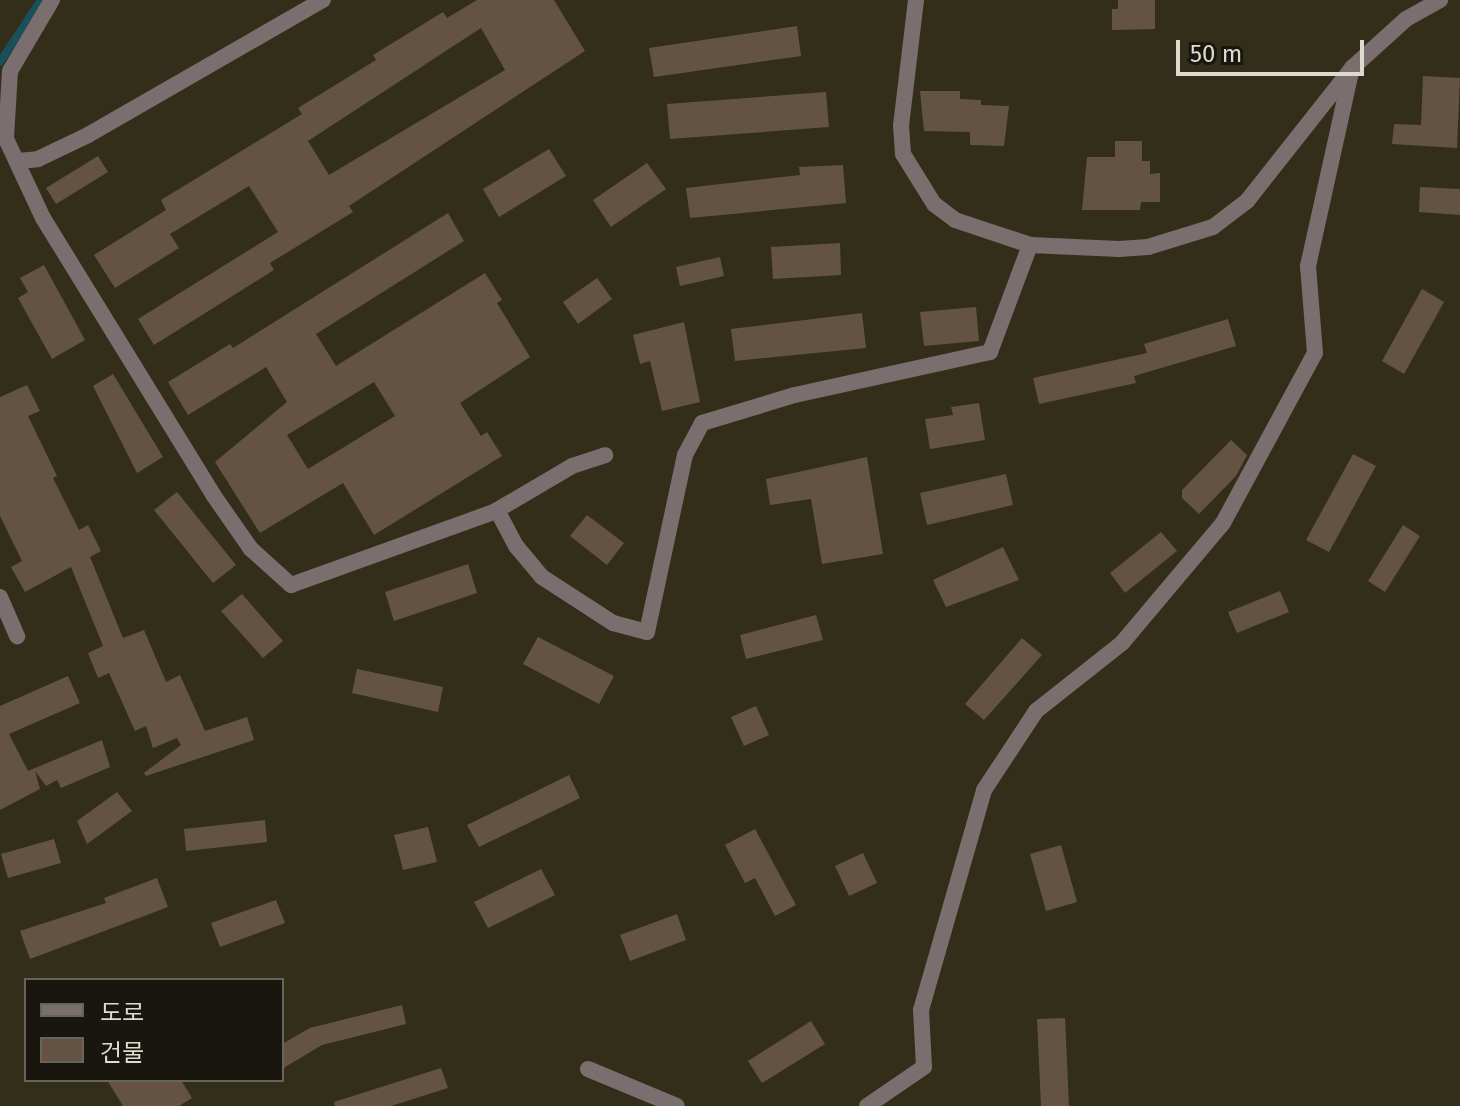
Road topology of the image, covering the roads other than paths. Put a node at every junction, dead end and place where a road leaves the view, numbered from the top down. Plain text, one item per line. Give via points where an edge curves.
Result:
1 (52, 0) edge
2 (323, 0) edge
3 (916, 0) edge
4 (1440, 0) edge
5 (1352, 68) junction
6 (3, 142) edge
7 (17, 161) junction
8 (1030, 245) junction
9 (605, 455) dead end
10 (497, 510) junction
11 (0, 597) edge
12 (17, 636) dead end
13 (588, 1069) dead end
14 (677, 1106) edge
15 (867, 1106) edge

1 - 6 street via 10,71
2 - 7 street via 88,135 38,159
3 - 8 street via 901,125 903,154 934,204 955,220
4 - 5 street via 1406,19
5 - 8 street via 1247,201 1213,227 1148,247
5 - 15 street via 1308,266 1315,353 1223,523 1122,643 1036,711 984,790 921,1010 924,1067
6 - 7 street
7 - 10 street via 43,218 214,496 251,549 291,585
8 - 10 street via 990,352 795,395 702,423 685,455 647,632 613,623 542,577 516,546
9 - 10 street via 572,466
11 - 12 street
13 - 14 street

